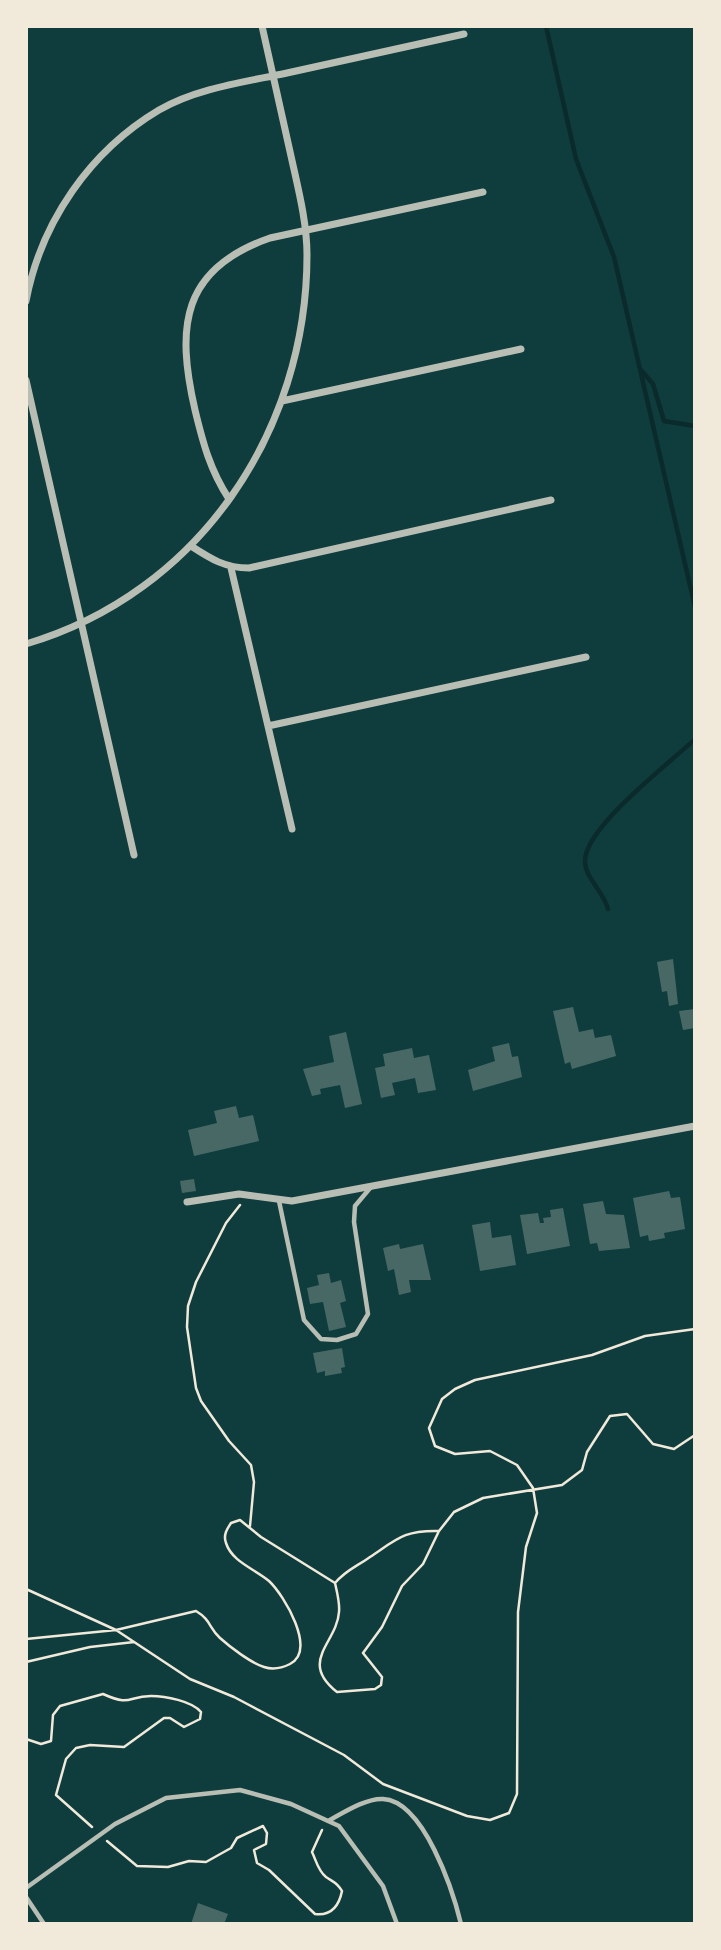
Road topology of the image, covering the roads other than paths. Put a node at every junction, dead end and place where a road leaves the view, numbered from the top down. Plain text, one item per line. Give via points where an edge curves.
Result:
1 (262, 26) edge
2 (464, 34) dead end
3 (273, 76) junction
4 (483, 192) dead end
5 (305, 232) junction
6 (26, 301) edge
7 (521, 349) dead end
8 (26, 380) edge
9 (282, 401) junction
10 (229, 499) junction
11 (551, 500) dead end
12 (191, 546) junction
13 (231, 568) junction
14 (81, 623) junction
15 (26, 643) edge
16 (586, 657) dead end
17 (268, 726) junction
18 (292, 829) dead end
19 (134, 855) dead end
20 (695, 1126) edge
21 (370, 1187) junction
22 (279, 1201) junction
23 (187, 1202) dead end
24 (328, 1821) junction
25 (26, 1888) edge
26 (26, 1897) edge
27 (44, 1924) edge
28 (397, 1924) edge
29 (461, 1924) edge

1 - 3 street
2 - 3 street
3 - 5 street
3 - 6 street via 206,92 160,110 99,158 72,190 54,222 33,267
4 - 5 street
5 - 9 street via 300,339
5 - 10 street via 250,245 212,268 186,318 186,371 206,458
7 - 9 street
8 - 14 street
9 - 10 street via 261,450
10 - 12 street
11 - 13 street via 274,563
12 - 13 street
12 - 14 street via 142,587
13 - 17 street
14 - 15 street
14 - 19 street
16 - 17 street
17 - 18 street
20 - 21 street
21 - 22 street
21 - 22 lane via 355,1206 354,1222 368,1314 356,1334 337,1340 321,1339 304,1320
22 - 23 street via 216,1195
24 - 25 lane via 291,1804 240,1790 166,1798 115,1824
24 - 28 lane via 339,1826 383,1886
24 - 29 lane via 384,1799 405,1808 443,1866
26 - 27 lane

